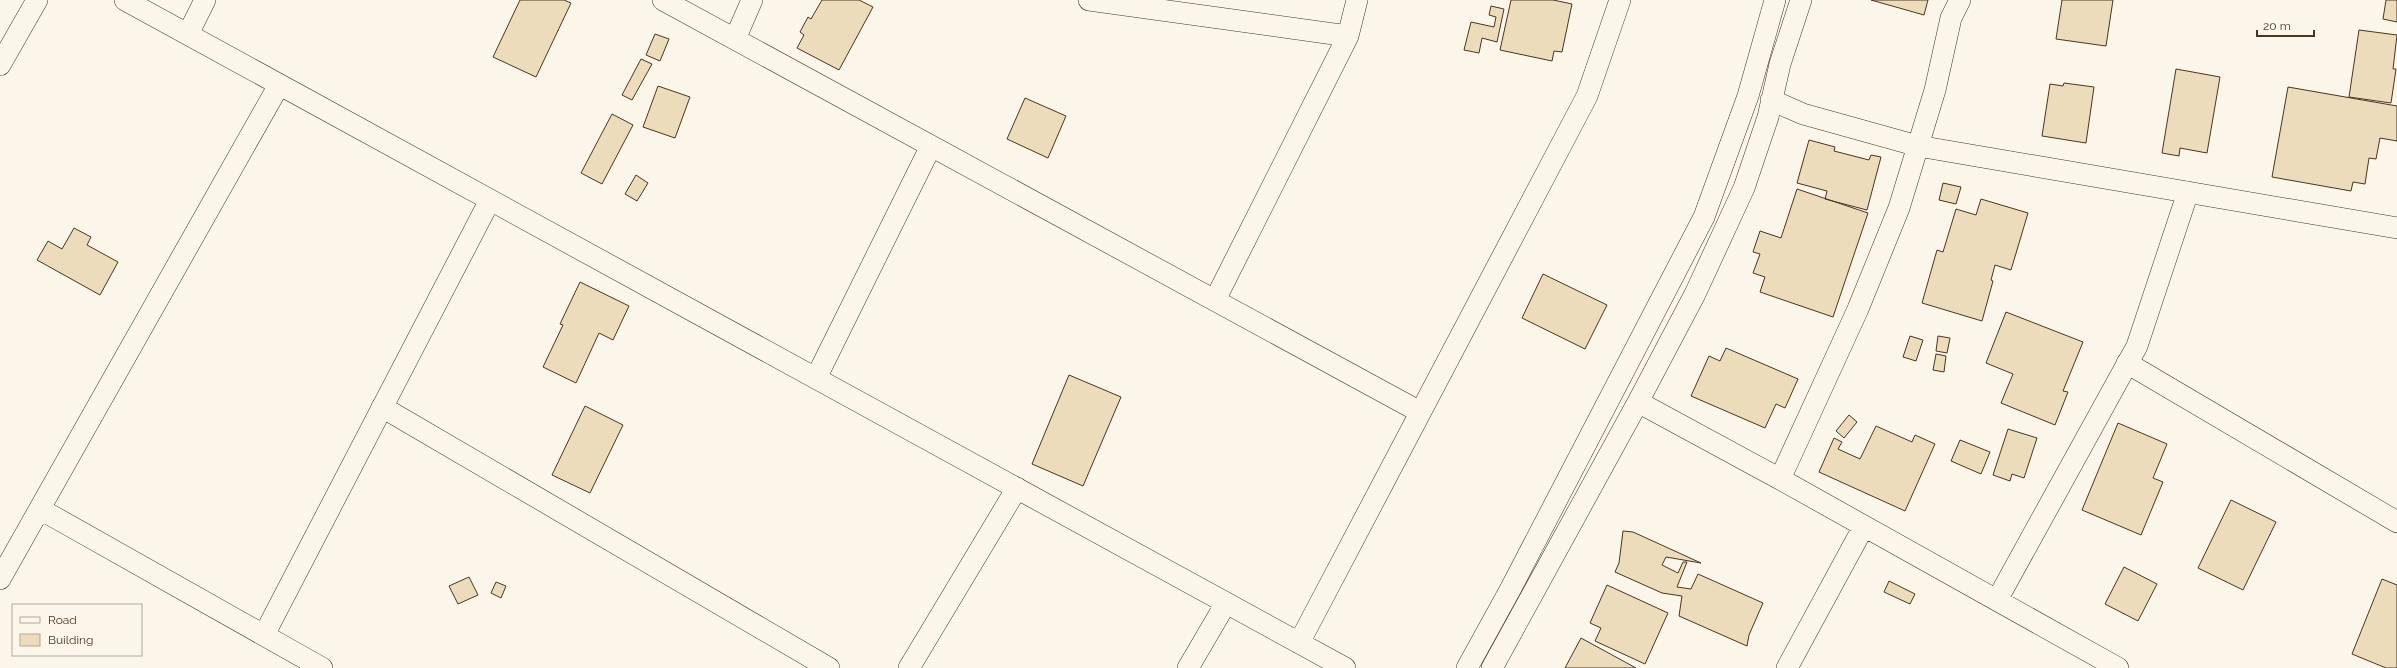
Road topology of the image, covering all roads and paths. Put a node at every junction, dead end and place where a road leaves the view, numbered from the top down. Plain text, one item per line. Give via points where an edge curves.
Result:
1 (36, 0) edge
2 (125, 0) edge
3 (206, 0) edge
4 (663, 0) edge
5 (752, 0) edge
6 (1089, 0) edge
7 (1358, 0) edge
8 (1620, 0) edge
9 (1775, 0) edge
10 (1801, 0) edge
11 (1960, 0) edge
12 (188, 34) junction
13 (1348, 36) junction
14 (735, 39) junction
15 (0, 65) edge
16 (279, 84) junction
17 (1772, 100) junction
18 (931, 146) junction
19 (1918, 146) junction
20 (2188, 192) junction
21 (490, 200) junction
22 (2397, 228) edge
23 (1215, 300) junction
24 (2127, 363) junction
25 (816, 378) junction
26 (1638, 402) junction
27 (382, 407) junction
28 (1420, 412) junction
29 (1780, 479) junction
30 (1016, 488) junction
31 (40, 509) junction
32 (2397, 522) edge
33 (1864, 526) junction
34 (0, 579) edge
35 (1997, 600) junction
36 (1226, 603) junction
37 (264, 635) junction
38 (1298, 642) junction
39 (322, 668) edge
40 (829, 668) edge
41 (909, 668) edge
42 (1188, 668) edge
43 (1345, 668) edge
44 (1467, 668) edge
45 (1492, 668) edge
46 (1787, 668) edge
47 (2118, 668) edge

1 - 15 street
2 - 12 street
3 - 12 street
4 - 14 street
5 - 14 street
6 - 13 street
7 - 13 street
8 - 28 street via 1587,96
9 - 44 street via 1748,96 1704,217
10 - 17 street via 1780,64
11 - 19 street via 1951,18 1935,90
12 - 16 street
13 - 23 street
14 - 18 street
16 - 21 street
16 - 31 street
17 - 19 street via 1803,114
17 - 26 street via 1744,188 1694,294
18 - 23 street
18 - 25 street
19 - 20 street
19 - 29 street via 1899,208 1858,309
20 - 22 street
20 - 24 street via 2137,346
21 - 25 street
21 - 27 street
23 - 28 street
24 - 32 street
24 - 35 street
25 - 30 street
26 - 29 street
26 - 45 street
27 - 37 street
27 - 40 street
28 - 38 street
29 - 33 street
30 - 36 street
30 - 41 street
31 - 34 street
31 - 37 street
33 - 35 street
33 - 46 street
35 - 47 street
36 - 38 street
36 - 42 street
37 - 39 street
38 - 43 street

